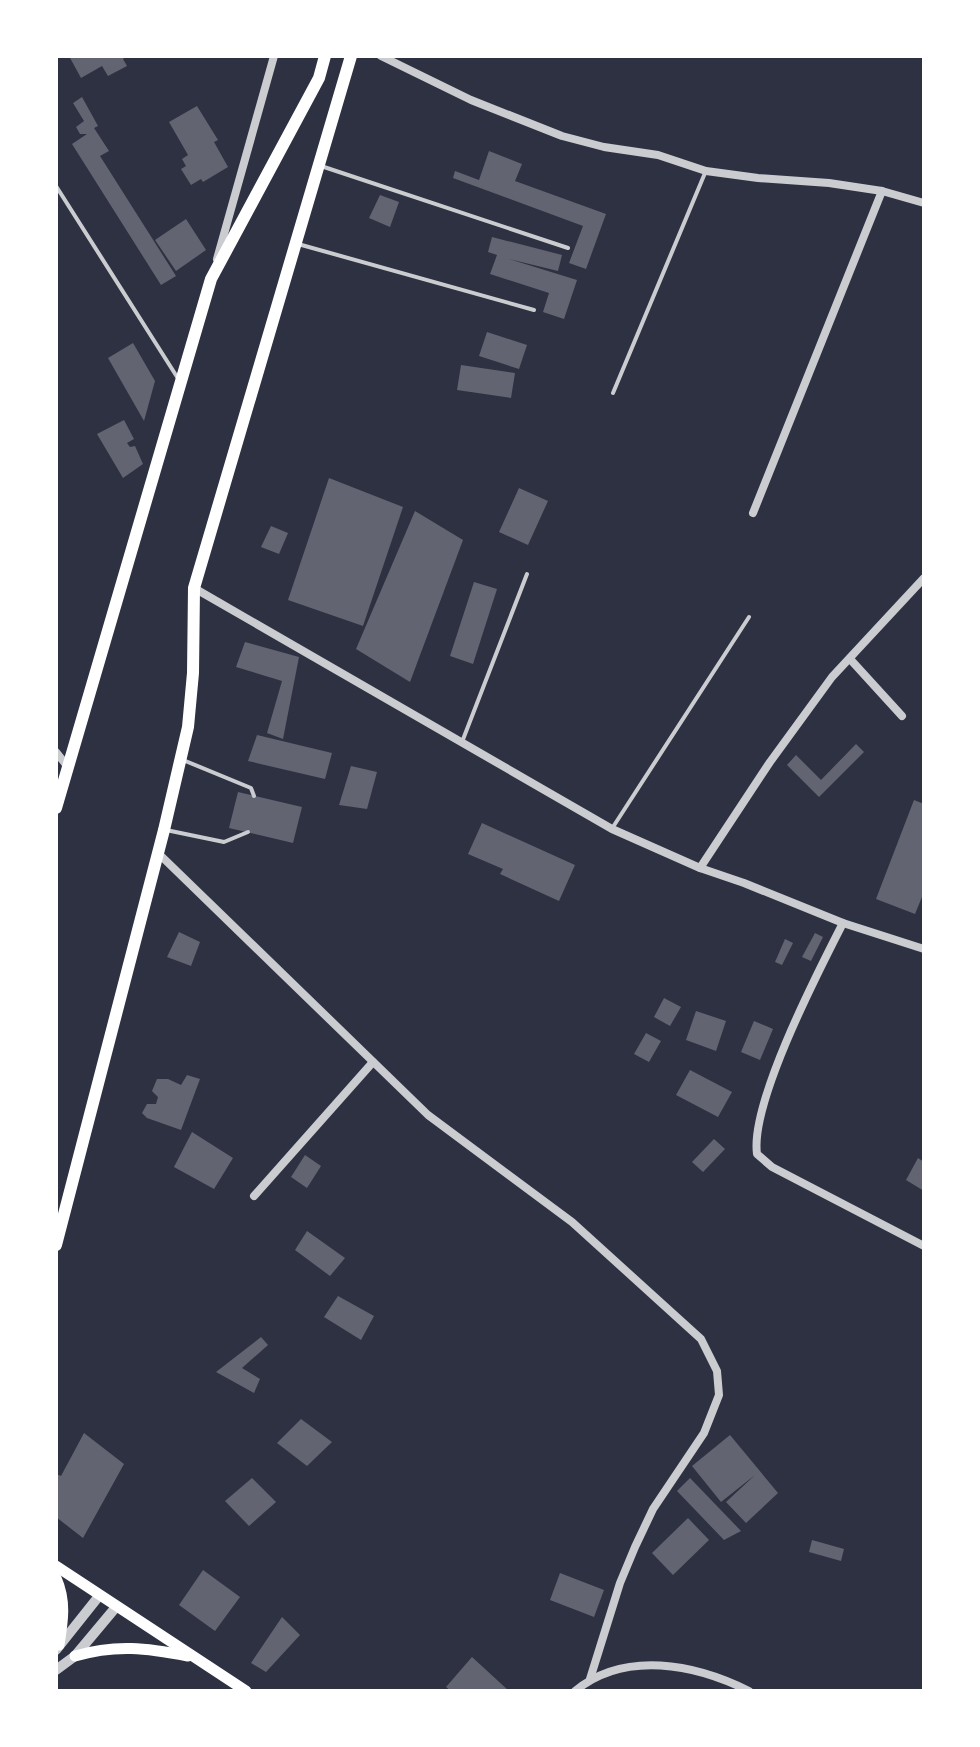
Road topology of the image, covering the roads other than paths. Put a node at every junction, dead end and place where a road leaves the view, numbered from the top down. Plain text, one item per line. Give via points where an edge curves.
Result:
1 (274, 56) edge
2 (325, 56) edge
3 (351, 56) edge
4 (381, 56) edge
5 (319, 165) junction
6 (706, 171) junction
7 (56, 186) edge
8 (882, 191) junction
9 (924, 203) edge
10 (296, 244) junction
11 (568, 248) dead end
12 (211, 279) junction
13 (534, 310) dead end
14 (181, 383) junction
15 (613, 393) dead end
16 (753, 513) dead end
17 (527, 574) dead end
18 (924, 578) edge
19 (194, 588) junction
20 (749, 617) dead end
21 (850, 659) junction
22 (902, 716) dead end
23 (462, 744) junction
24 (56, 752) edge
25 (180, 759) junction
26 (68, 767) junction
27 (254, 796) dead end
28 (56, 808) edge
29 (612, 829) junction
30 (164, 830) junction
31 (248, 832) dead end
32 (158, 853) junction
33 (700, 868) junction
34 (843, 923) junction
35 (924, 949) edge
36 (373, 1062) junction
37 (254, 1196) dead end
38 (56, 1245) edge
39 (924, 1246) edge
40 (56, 1566) edge
41 (56, 1578) edge
42 (99, 1596) junction
43 (116, 1607) junction
44 (57, 1647) edge
45 (75, 1656) junction
46 (197, 1658) junction
47 (56, 1670) edge
48 (590, 1679) junction
49 (246, 1691) edge
50 (575, 1691) edge
51 (749, 1691) edge

1 - 12 street
2 - 12 highway via 319,78
3 - 5 highway
4 - 6 street via 562,136 658,155
5 - 10 highway
5 - 11 lane
6 - 8 street
6 - 15 lane
7 - 14 lane
8 - 9 street
8 - 16 street
10 - 13 lane
10 - 19 highway
12 - 14 highway
14 - 26 highway
17 - 23 lane
18 - 21 street
19 - 23 street
19 - 25 highway via 192,698
20 - 29 lane
21 - 22 street
21 - 33 street via 770,762
23 - 29 street
24 - 26 street
25 - 27 lane via 251,788
25 - 30 highway
26 - 28 highway
29 - 33 street
30 - 31 lane via 224,842
30 - 32 highway
32 - 36 street
32 - 38 highway
33 - 34 street
34 - 35 street
34 - 39 street via 770,1085 757,1130 757,1154 772,1167
36 - 37 street
36 - 48 street via 428,1115 584,1232 701,1339 717,1371 719,1395 704,1433 653,1509 620,1583
40 - 42 main road
41 - 44 main road via 64,1609
42 - 43 main road
42 - 44 street
43 - 45 street
43 - 46 main road
45 - 46 main road via 118,1647
45 - 47 street
46 - 49 main road
48 - 50 street
48 - 51 street via 623,1667 672,1666

